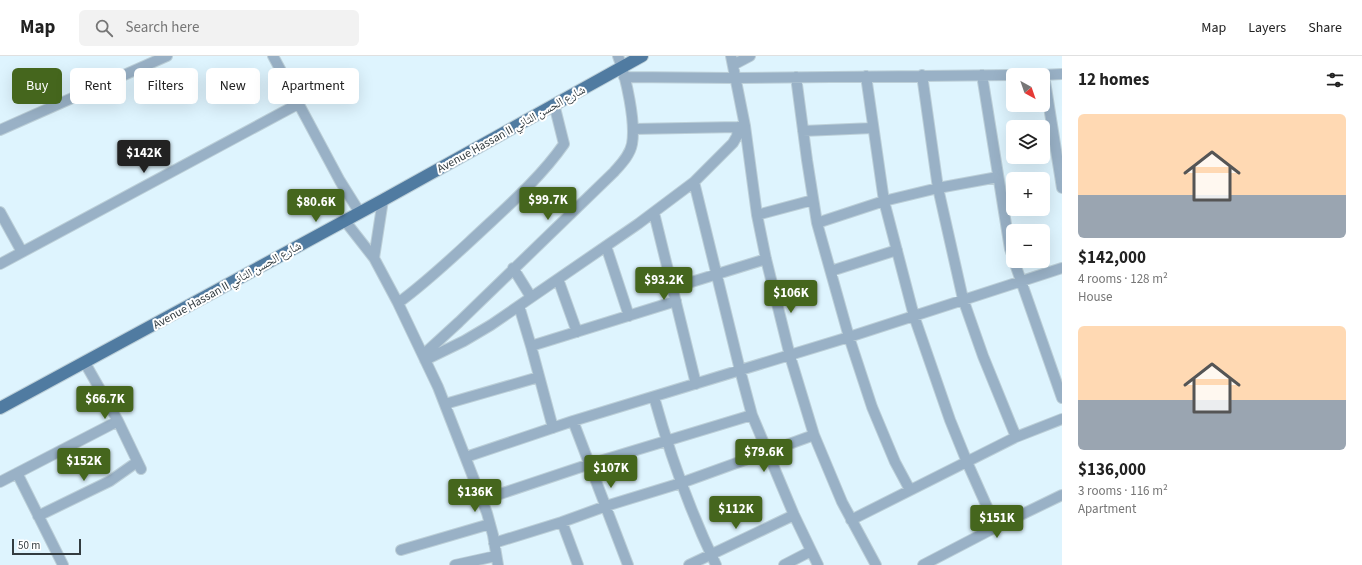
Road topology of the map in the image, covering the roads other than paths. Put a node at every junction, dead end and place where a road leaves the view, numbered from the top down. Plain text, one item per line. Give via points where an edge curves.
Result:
1 (167, 56) edge
2 (273, 56) edge
3 (642, 56) edge
4 (750, 56) edge
5 (732, 61) edge
6 (622, 64) edge
7 (279, 68) edge
8 (1062, 74) edge
9 (922, 75) junction
10 (982, 75) junction
11 (1006, 75) edge
12 (1050, 75) edge
13 (866, 76) junction
14 (796, 77) junction
15 (735, 78) junction
16 (298, 104) joint
17 (554, 104) junction
18 (1050, 112) edge
19 (741, 127) junction
20 (873, 128) junction
21 (633, 129) junction
22 (0, 130) edge
23 (803, 131) junction
24 (998, 177) junction
25 (694, 182) junction
26 (938, 188) junction
27 (1062, 188) edge
28 (383, 200) junction
29 (814, 200) junction
30 (884, 201) junction
31 (0, 212) edge
32 (360, 213) junction
33 (654, 213) junction
34 (757, 215) junction
35 (345, 221) junction
36 (817, 224) junction
37 (1006, 225) edge
38 (606, 246) junction
39 (897, 250) junction
40 (22, 252) junction
41 (374, 258) junction
42 (766, 259) junction
43 (0, 264) edge
44 (514, 268) junction
45 (1017, 268) edge
46 (1062, 268) edge
47 (831, 271) junction
48 (717, 274) junction
49 (558, 278) junction
50 (1022, 281) junction
51 (672, 288) junction
52 (531, 297) junction
53 (963, 300) junction
54 (676, 302) junction
55 (398, 303) junction
56 (519, 306) junction
57 (629, 316) junction
58 (914, 316) junction
59 (576, 332) junction
60 (849, 337) junction
61 (531, 346) junction
62 (790, 356) junction
63 (424, 358) junction
64 (85, 363) junction
65 (740, 370) junction
66 (539, 377) junction
67 (696, 384) junction
68 (654, 397) junction
69 (1062, 398) edge
70 (445, 404) junction
71 (0, 408) edge
72 (752, 415) junction
73 (1062, 419) edge
74 (118, 421) junction
75 (574, 421) junction
76 (553, 428) junction
77 (814, 435) junction
78 (1016, 437) junction
79 (666, 440) junction
80 (767, 453) junction
81 (466, 457) junction
82 (967, 462) junction
83 (590, 464) junction
84 (17, 473) junction
85 (0, 482) edge
86 (682, 483) junction
87 (910, 490) junction
88 (1062, 495) edge
89 (482, 500) junction
90 (606, 506) junction
91 (38, 516) junction
92 (794, 516) junction
93 (852, 520) junction
94 (562, 522) junction
95 (490, 524) junction
96 (996, 527) junction
97 (494, 543) junction
98 (401, 550) dead end
99 (811, 551) junction
100 (711, 554) junction
101 (497, 561) edge
102 (63, 565) edge
103 (455, 565) edge
104 (578, 565) edge
105 (628, 565) edge
106 (689, 565) edge
107 (716, 565) edge
108 (784, 565) edge
109 (818, 565) edge
110 (876, 565) edge
111 (923, 565) edge

1 - 22 street
2 - 7 street
3 - 6 main road, Avenue Hassan II شارع الحسن الثاني
4 - 5 street
5 - 15 street
6 - 15 street
6 - 17 main road, Avenue Hassan II شارع الحسن الثاني
6 - 21 street
8 - 12 street
9 - 10 street
9 - 13 street
9 - 26 street
10 - 11 street
10 - 24 street
13 - 14 street
13 - 20 street
14 - 15 street
14 - 23 street
15 - 19 street
16 - 32 street
16 - 40 street
17 - 28 main road, Avenue Hassan II شارع الحسن الثاني
17 - 55 street via 564,144 554,158 501,213 420,288
18 - 27 street
19 - 21 street
19 - 25 street via 733,143
19 - 34 street
20 - 23 street
20 - 30 street
21 - 44 street via 632,145 626,158
23 - 29 street
24 - 26 street
24 - 37 street
25 - 33 street
25 - 48 street
26 - 30 street
26 - 53 street
28 - 32 main road, Avenue Hassan II شارع الحسن الثاني
28 - 41 street
29 - 34 street
29 - 36 street
30 - 36 street
30 - 39 street
31 - 40 street
32 - 35 main road, Avenue Hassan II شارع الحسن الثاني
33 - 38 street
33 - 51 street
34 - 42 street
35 - 41 street
35 - 64 main road, Avenue Hassan II شارع الحسن الثاني
36 - 47 street
38 - 49 street
38 - 57 street
39 - 47 street
39 - 58 street
40 - 43 street
41 - 55 street
42 - 48 street
42 - 62 street
44 - 52 street
44 - 63 street
45 - 50 street
46 - 50 street
47 - 60 street
48 - 51 street
48 - 65 street
49 - 52 street
49 - 59 street
50 - 53 street
50 - 69 street
51 - 54 street
52 - 56 street
53 - 58 street
53 - 78 street
54 - 57 street
54 - 67 street
55 - 63 street
56 - 61 street
56 - 63 street via 464,342
57 - 59 street
58 - 60 street
58 - 82 street
59 - 61 street
60 - 62 street
60 - 87 street via 872,407
61 - 66 street
62 - 65 street
62 - 77 street
63 - 70 street
64 - 71 main road, Avenue Hassan II شارع الحسن الثاني
64 - 74 street
65 - 67 street
65 - 72 street
66 - 70 street
66 - 76 street
67 - 68 street
68 - 75 street
68 - 79 street
70 - 81 street
72 - 79 street
72 - 80 street
73 - 78 street
74 - 84 street
74 - 91 street via 139,465
75 - 76 street
75 - 83 street
76 - 81 street
77 - 80 street
77 - 93 street
78 - 82 street
79 - 83 street
79 - 86 street
80 - 86 street
80 - 92 street
81 - 89 street
82 - 87 street
82 - 96 street
83 - 89 street
83 - 90 street
84 - 85 street
84 - 91 street
86 - 90 street
86 - 100 street
87 - 93 street
88 - 96 street
89 - 95 street
90 - 94 street
90 - 105 street
91 - 102 street
92 - 99 street
92 - 100 street
93 - 110 street
94 - 97 street
94 - 104 street
95 - 97 street
95 - 98 street
96 - 111 street
97 - 101 street
99 - 108 street
99 - 109 street
100 - 106 street
100 - 107 street
101 - 103 street

